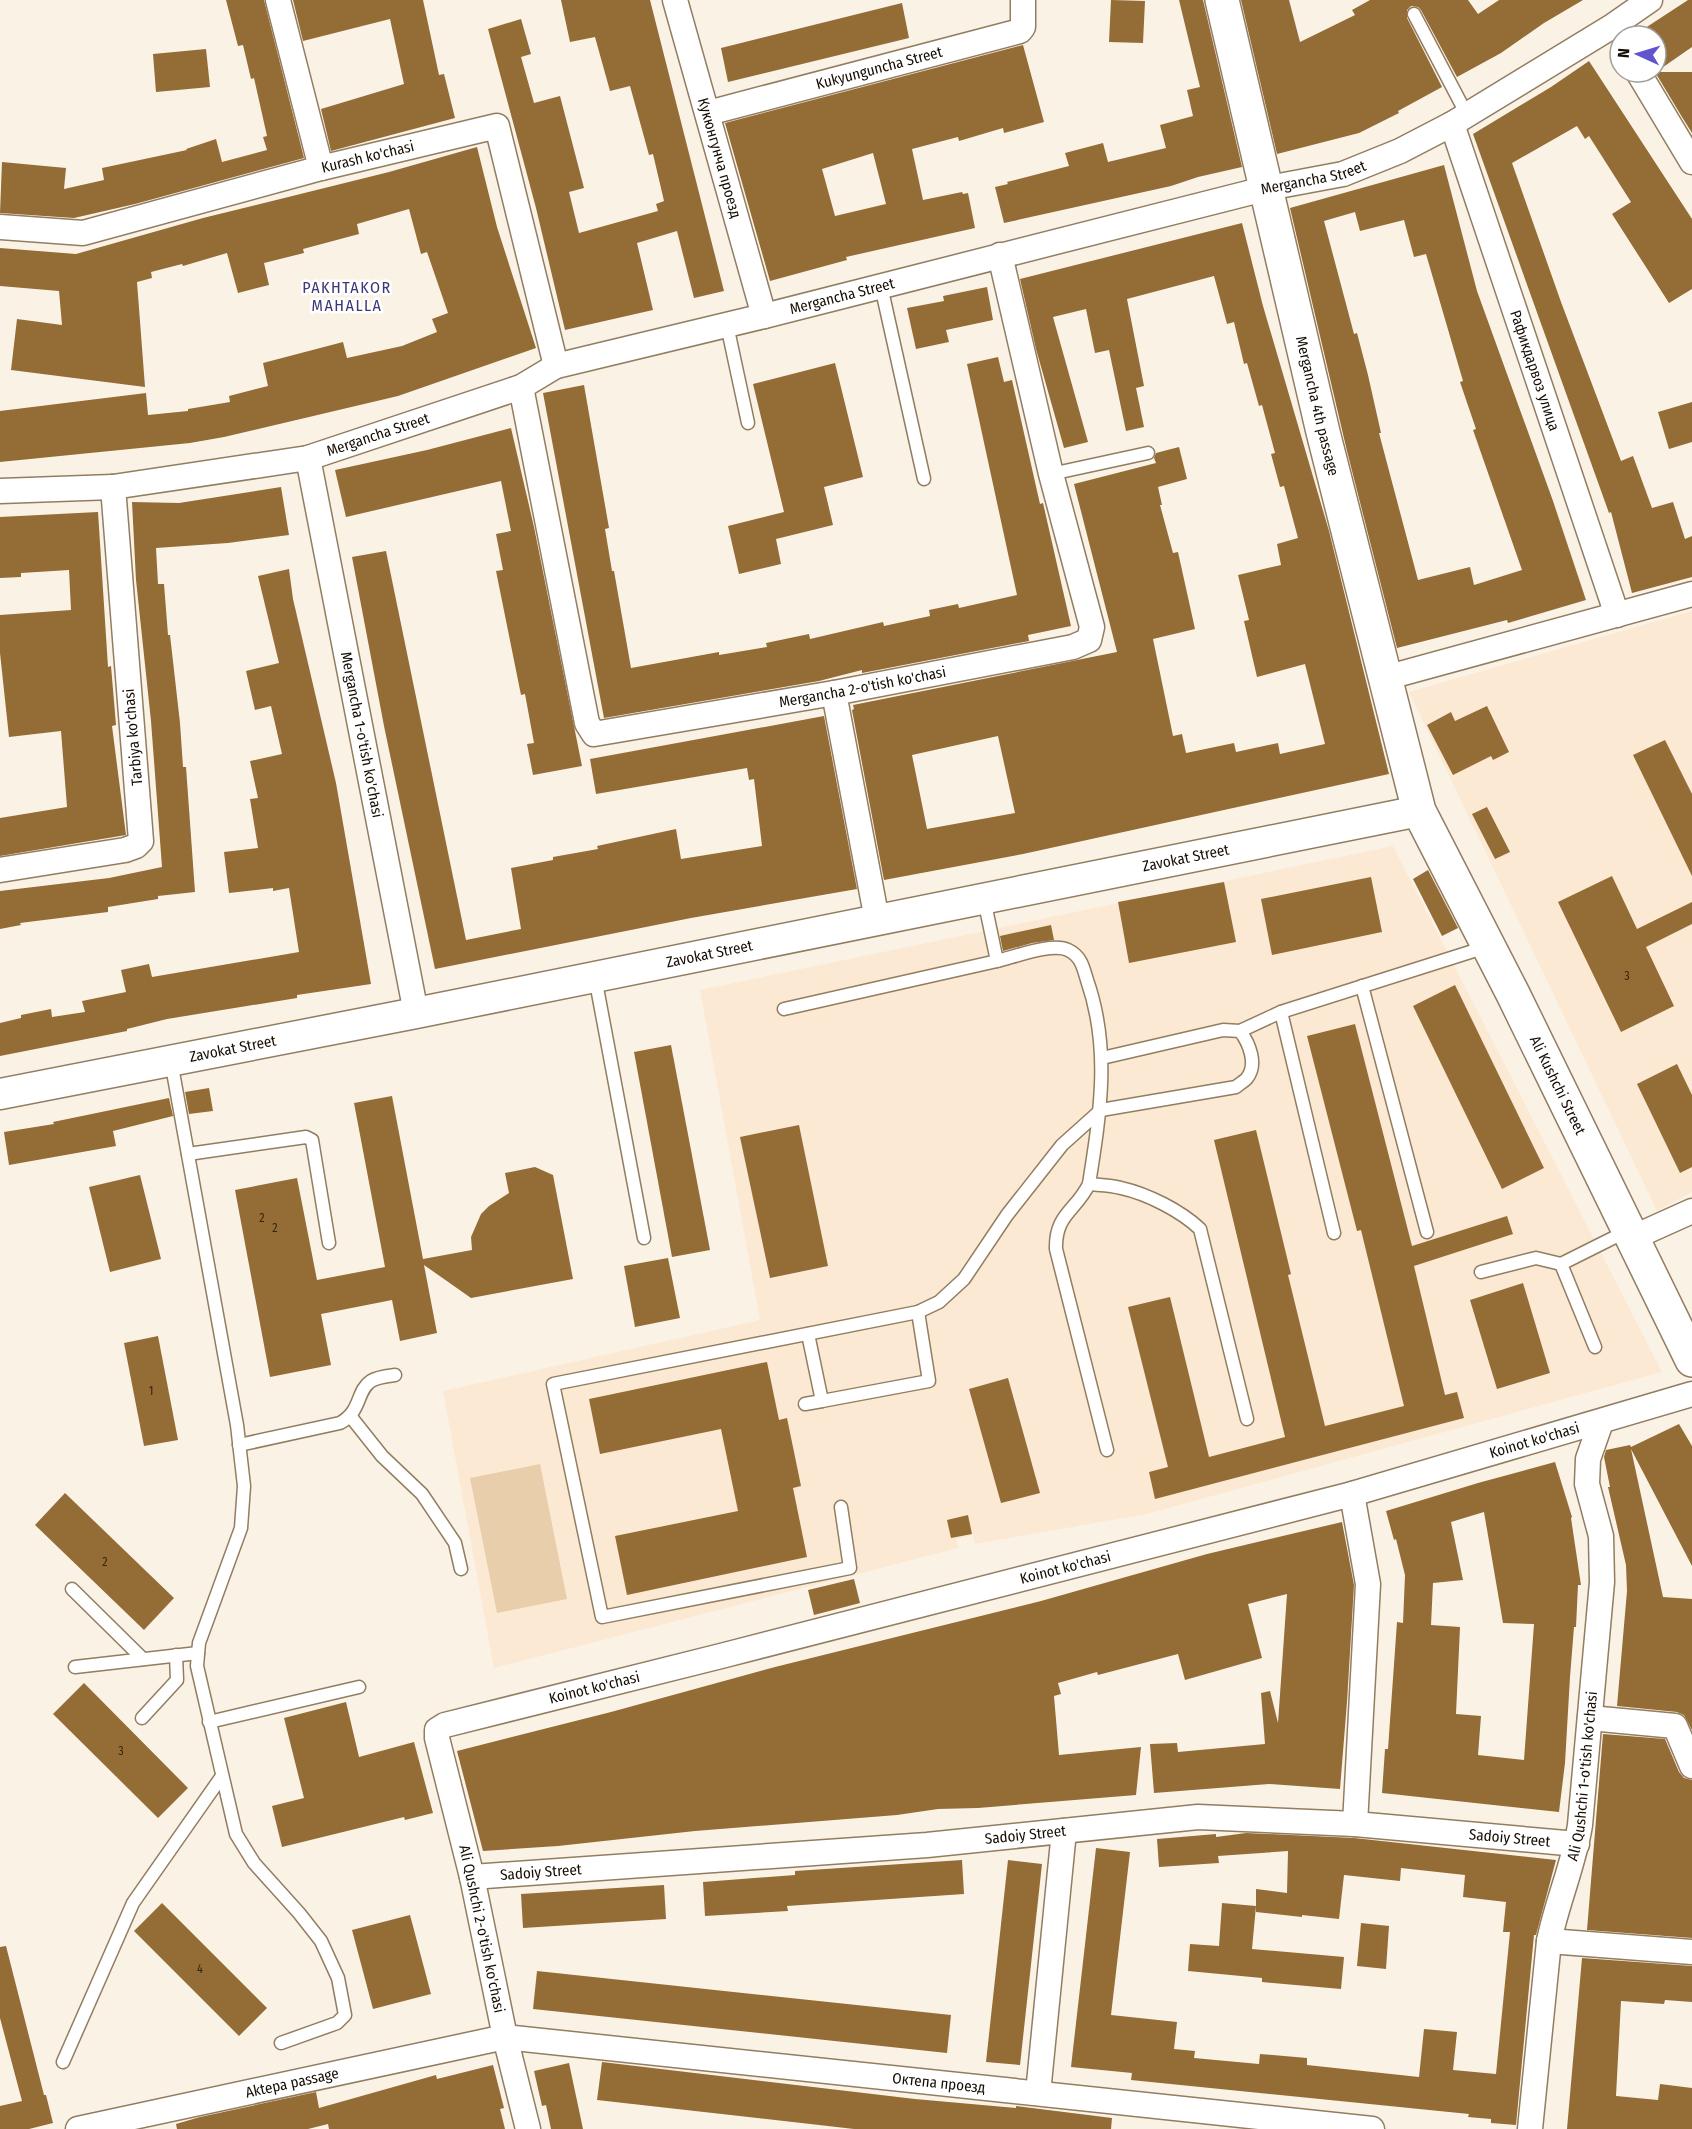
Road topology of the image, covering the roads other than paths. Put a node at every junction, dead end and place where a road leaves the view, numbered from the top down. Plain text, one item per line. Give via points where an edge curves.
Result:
1 (278, 0) edge
2 (675, 0) edge
3 (1023, 0) edge
4 (1222, 0) edge
5 (1650, 0) edge
6 (1414, 14) dead end
7 (1625, 24) edge
8 (1608, 38) edge
9 (1645, 84) edge
10 (708, 113) junction
11 (1460, 119) junction
12 (1692, 162) edge
13 (321, 168) junction
14 (1268, 188) junction
15 (0, 227) edge
16 (1000, 255) junction
17 (881, 286) junction
18 (764, 316) junction
19 (727, 325) junction
20 (556, 366) junction
21 (521, 387) junction
22 (748, 423) dead end
23 (1148, 453) dead end
24 (308, 458) junction
25 (1051, 474) junction
26 (924, 479) dead end
27 (113, 487) junction
28 (0, 491) edge
29 (1692, 594) edge
30 (1617, 615) junction
31 (1384, 678) junction
32 (834, 693) junction
33 (1419, 811) junction
34 (0, 870) edge
35 (984, 899) junction
36 (877, 920) junction
37 (1487, 946) junction
38 (997, 960) junction
39 (595, 977) junction
40 (1362, 986) junction
41 (784, 1009) dead end
42 (1281, 1012) junction
43 (416, 1013) junction
44 (1240, 1031) junction
45 (1102, 1058) junction
46 (171, 1061) junction
47 (0, 1094) edge
48 (1101, 1110) junction
49 (188, 1154) junction
50 (1089, 1184) junction
51 (1692, 1212) edge
52 (1427, 1232) dead end
53 (1334, 1233) dead end
54 (1630, 1234) junction
55 (644, 1238) dead end
56 (329, 1243) dead end
57 (1561, 1264) junction
58 (1481, 1272) dead end
59 (918, 1312) junction
60 (808, 1334) junction
61 (1595, 1347) dead end
62 (1692, 1360) edge
63 (395, 1375) dead end
64 (1692, 1394) edge
65 (822, 1401) junction
66 (805, 1404) dead end
67 (351, 1417) junction
68 (1247, 1419) dead end
69 (1601, 1422) junction
70 (239, 1445) junction
71 (1107, 1450) dead end
72 (1352, 1494) junction
73 (841, 1507) dead end
74 (460, 1569) dead end
75 (72, 1589) dead end
76 (198, 1653) junction
77 (176, 1655) junction
78 (143, 1659) junction
79 (75, 1667) dead end
80 (360, 1687) dead end
81 (142, 1718) dead end
82 (1590, 1718) junction
83 (209, 1722) junction
84 (436, 1730) joint
85 (1692, 1766) edge
86 (222, 1776) junction
87 (1355, 1824) junction
88 (1064, 1831) junction
89 (1577, 1844) junction
90 (472, 1877) junction
91 (1549, 1941) junction
92 (1692, 1952) edge
93 (505, 2037) junction
94 (281, 2043) dead end
95 (63, 2062) dead end
96 (1038, 2092) junction
97 (82, 2129) edge
98 (528, 2129) edge
99 (1372, 2129) edge
100 (1530, 2129) edge

1 - 13 street
2 - 10 street, Кукюнгунча проезд
3 - 10 street, Kukyunguncha Street via 1020,31
4 - 14 main road, Mergancha 4th passage
5 - 7 street, Mergancha Street
6 - 11 lane
8 - 11 street, Mergancha Street
9 - 12 street
10 - 18 street, Кукюнгунча проезд
11 - 14 street, Mergancha Street via 1400,151 1343,174
11 - 30 street, Рафикдарвоз улица
13 - 15 street, Kurash ko'chasi via 83,233
13 - 20 street, Kurash ko'chasi via 497,126
14 - 16 street, Mergancha Street
14 - 31 main road, Mergancha 4th passage
16 - 17 street, Mergancha Street
16 - 25 street, Mergancha 2-o'tish ko'chasi
17 - 18 street, Mergancha Street
17 - 26 lane
18 - 19 street, Mergancha Street
19 - 20 street, Mergancha Street
19 - 22 lane
20 - 21 street, Mergancha Street
21 - 24 street, Mergancha Street
21 - 32 street, Mergancha 2-o'tish ko'chasi via 587,723 594,734
23 - 25 lane
24 - 27 street, Mergancha Street
24 - 43 street, Mergancha 1-o'tish ko'chasi
25 - 32 street, Mergancha 2-o'tish ko'chasi via 1092,627 1089,640 1073,648
27 - 28 street, Mergancha Street
27 - 34 street, Tarbiya ko'chasi via 141,841 125,850
29 - 30 street
30 - 31 street
31 - 33 main road, Mergancha 4th passage
32 - 36 street
33 - 35 street, Zavokat Street
33 - 37 main road, Ali Kushchi Street
35 - 36 street, Zavokat Street
35 - 38 lane
36 - 39 street, Zavokat Street
37 - 40 lane
37 - 54 main road, Ali Kushchi Street
38 - 41 lane
38 - 45 lane via 1052,948 1067,949 1080,958 1092,994
39 - 43 street, Zavokat Street
39 - 55 lane
40 - 42 lane
40 - 52 lane
42 - 44 lane
42 - 53 lane
43 - 46 street, Zavokat Street
44 - 45 lane via 1223,1030
44 - 48 lane via 1250,1044 1252,1064 1248,1077 1236,1087
45 - 48 lane
46 - 47 street, Zavokat Street
46 - 49 lane
48 - 50 lane
48 - 59 lane via 1062,1144 1007,1215 964,1280 939,1302
49 - 56 lane via 306,1137 312,1140
49 - 70 lane
50 - 68 lane via 1122,1188 1165,1205 1200,1229
50 - 71 lane via 1059,1222 1056,1249
51 - 54 street
54 - 57 lane
54 - 62 main road, Ali Kushchi Street
57 - 58 lane via 1536,1258
57 - 61 lane
59 - 60 lane
59 - 65 lane via 929,1382
60 - 65 lane
60 - 73 lane via 554,1384 602,1617 850,1568
63 - 67 lane via 372,1379
64 - 69 street, Koinot ko'chasi
65 - 66 lane
67 - 70 lane via 340,1423
67 - 74 lane via 382,1456 422,1494 455,1543
69 - 72 street, Koinot ko'chasi
69 - 82 street, Ali Qushchi 1-o'tish ko'chasi via 1588,1459 1587,1484 1601,1536 1602,1566
70 - 76 lane via 244,1486 241,1528
72 - 84 street, Koinot ko'chasi
72 - 87 street via 1368,1584
75 - 78 lane
76 - 77 lane
76 - 83 lane via 197,1666
77 - 78 lane
77 - 81 lane via 177,1680
78 - 79 lane
80 - 83 lane
82 - 85 street via 1675,1725
82 - 89 street, Ali Qushchi 1-o'tish ko'chasi
83 - 86 lane
84 - 90 street, Ali Qushchi 2-o'tish ko'chasi
86 - 94 lane via 236,1834 254,1863 321,1941 338,1978 345,2015 337,2023
86 - 95 lane via 133,1903
87 - 88 street, Sadoiy Street via 1198,1817
87 - 89 street, Sadoiy Street
88 - 90 street, Sadoiy Street via 927,1845
88 - 96 street
89 - 91 street, Ali Qushchi 1-o'tish ko'chasi
90 - 93 street, Ali Qushchi 2-o'tish ko'chasi
91 - 92 street
91 - 100 street, Ali Qushchi 1-o'tish ko'chasi
93 - 96 street, Октепа проезд
93 - 97 street, Aktepa passage
93 - 98 street, Ali Qushchi 2-o'tish ko'chasi
96 - 99 street, Октепа проезд

